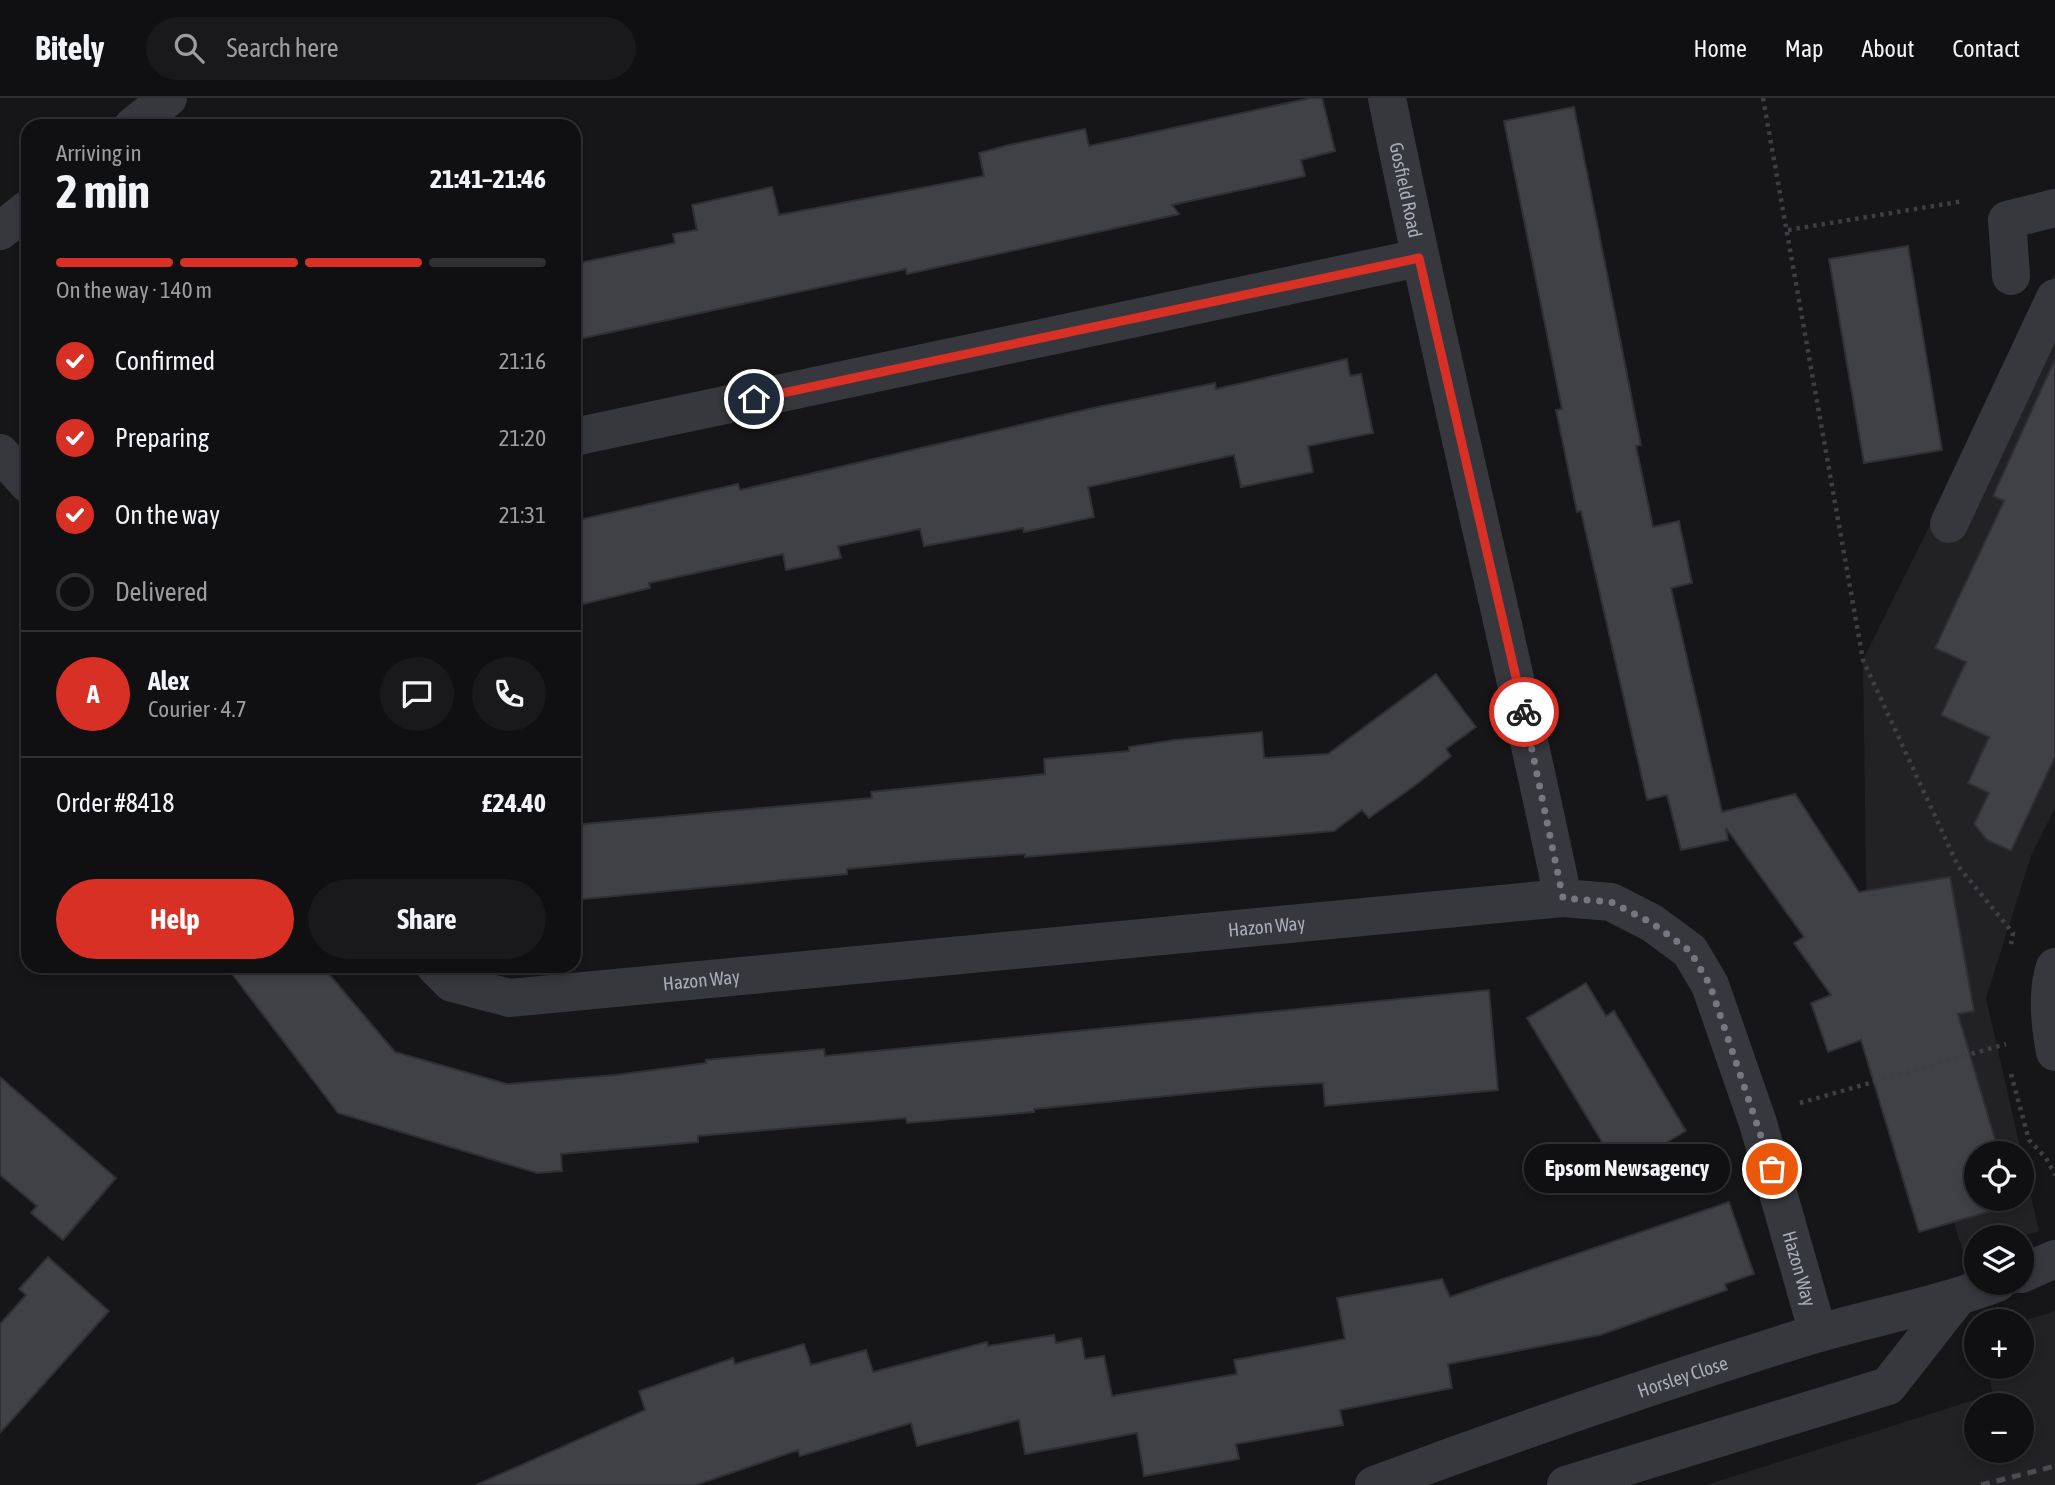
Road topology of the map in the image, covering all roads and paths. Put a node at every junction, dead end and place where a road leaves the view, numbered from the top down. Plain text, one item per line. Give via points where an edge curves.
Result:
1 (168, 98) edge
2 (1387, 98) edge
3 (1763, 98) edge
4 (141, 119) edge
5 (1975, 199) dead end
6 (2055, 208) edge
7 (21, 214) edge
8 (1788, 230) junction
9 (0, 231) edge
10 (1419, 258) junction
11 (2011, 276) dead end
12 (2055, 298) edge
13 (581, 436) edge
14 (0, 453) edge
15 (21, 476) edge
16 (1949, 524) dead end
17 (1563, 898) junction
18 (2013, 933) dead end
19 (2055, 967) edge
20 (442, 973) edge
21 (2055, 1052) edge
22 (2008, 1055) dead end
23 (2010, 1067) dead end
24 (1755, 1115) junction
25 (2055, 1175) edge
26 (2055, 1259) edge
27 (2034, 1268) edge
28 (1964, 1295) edge
29 (1956, 1298) junction
30 (1818, 1333) junction
31 (1374, 1485) edge
32 (1566, 1485) edge

1 - 4 street
2 - 10 street, Gosfield Road
3 - 8 path
5 - 8 path
6 - 11 street via 2007,220
7 - 9 street
8 - 18 path via 1863,660 1958,866
10 - 13 street
10 - 17 street, Gosfield Road
12 - 16 street
14 - 15 street
17 - 20 street, Hazon Way via 509,998 452,983
17 - 24 street, Hazon Way via 1611,902 1652,923 1690,951 1710,985
19 - 21 street via 2051,979
22 - 24 path via 2006,1044
23 - 25 path via 2029,1140
24 - 30 street, Hazon Way
26 - 27 street
28 - 29 street, Horsley Close
29 - 30 street, Horsley Close
29 - 32 street via 1888,1386
30 - 31 street, Horsley Close via 1537,1423

